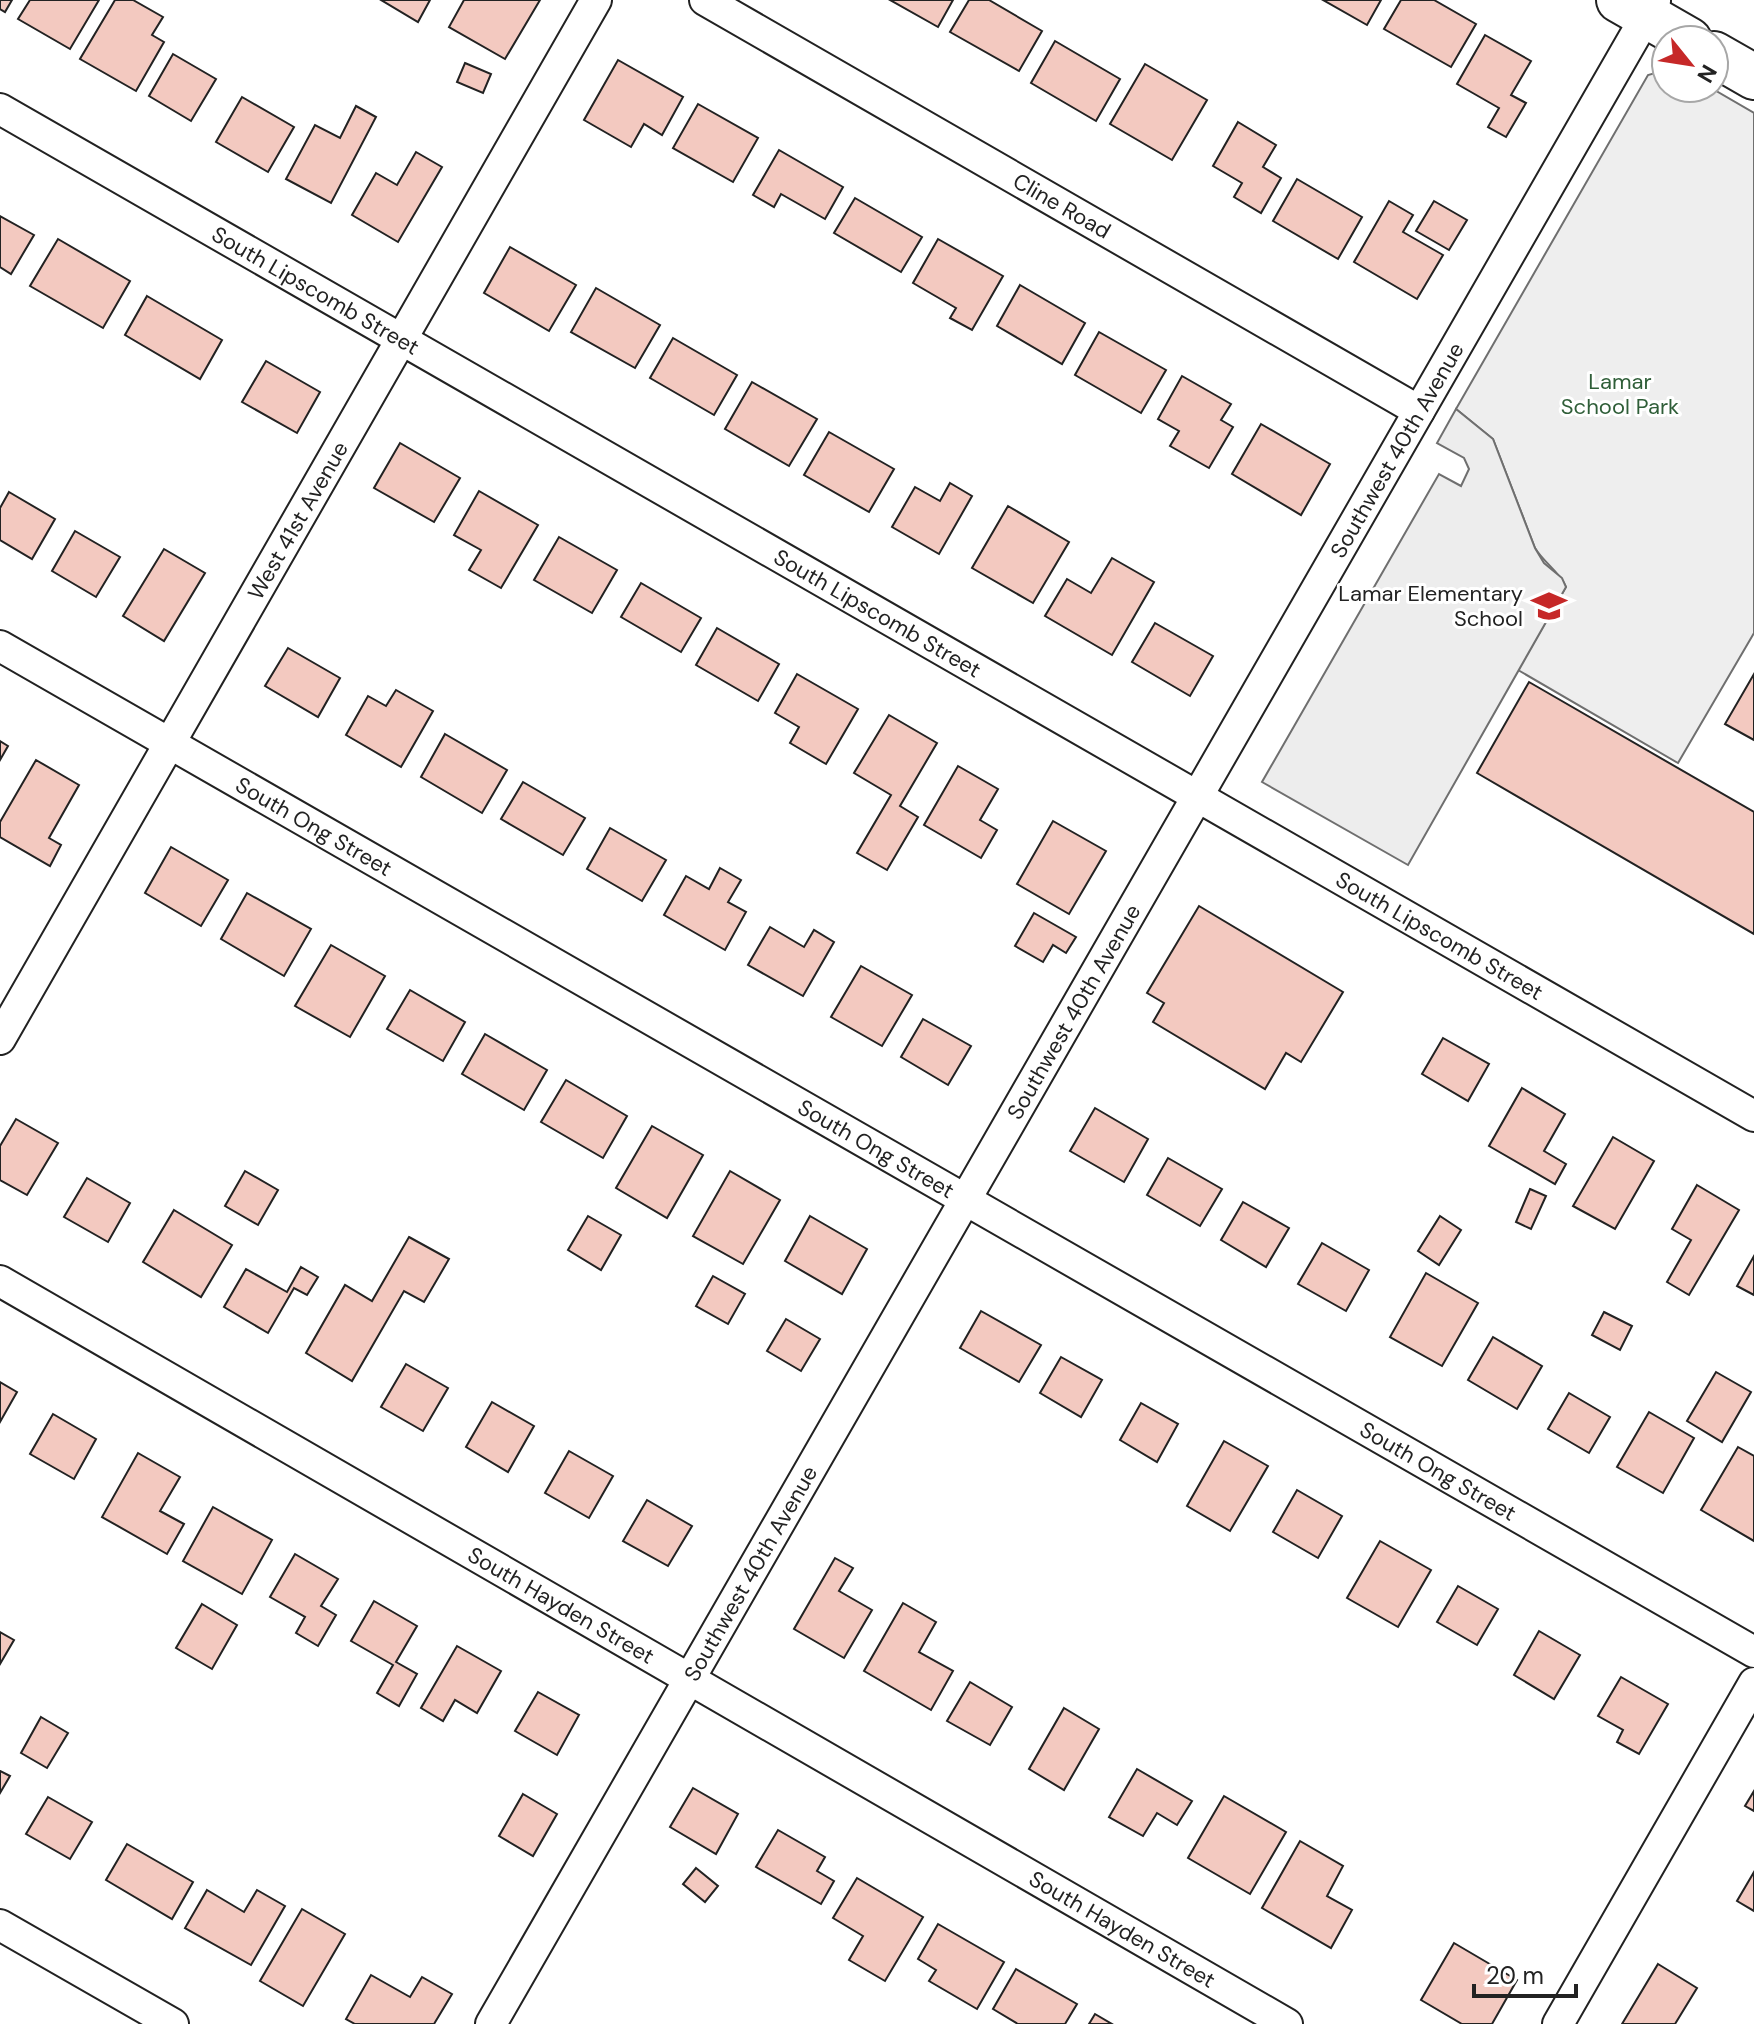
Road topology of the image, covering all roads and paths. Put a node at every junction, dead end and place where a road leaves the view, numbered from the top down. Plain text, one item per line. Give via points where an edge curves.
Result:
1 (596, 0) edge
2 (705, 0) edge
3 (1641, 5) edge
4 (1667, 24) edge
5 (1730, 63) edge
6 (1754, 77) edge
7 (0, 109) edge
8 (401, 340) junction
9 (1419, 411) junction
10 (0, 646) edge
11 (171, 744) junction
12 (1197, 797) junction
13 (0, 1039) edge
14 (1754, 1116) edge
15 (966, 1200) junction
16 (0, 1281) edge
17 (1754, 1652) edge
18 (689, 1678) junction
19 (1754, 1683) edge
20 (0, 1925) edge
21 (173, 2024) edge
22 (491, 2024) edge
23 (1287, 2024) edge
24 (1558, 2024) edge

1 - 8 street, West 41st Avenue
2 - 9 street, Cline Road
3 - 4 main road
3 - 9 street, Southwest 40th Avenue
5 - 6 main road
7 - 8 street, South Lipscomb Street
8 - 11 street, West 41st Avenue
8 - 12 street, South Lipscomb Street
9 - 12 street, Southwest 40th Avenue
10 - 11 street, South Ong Street
11 - 13 street, West 41st Avenue
11 - 15 street, South Ong Street
12 - 14 street, South Lipscomb Street
12 - 15 street, Southwest 40th Avenue
15 - 17 street, South Ong Street
15 - 18 street, Southwest 40th Avenue
16 - 18 street, South Hayden Street
18 - 22 street, Southwest 40th Avenue
18 - 23 street, South Hayden Street
19 - 24 street
20 - 21 street

